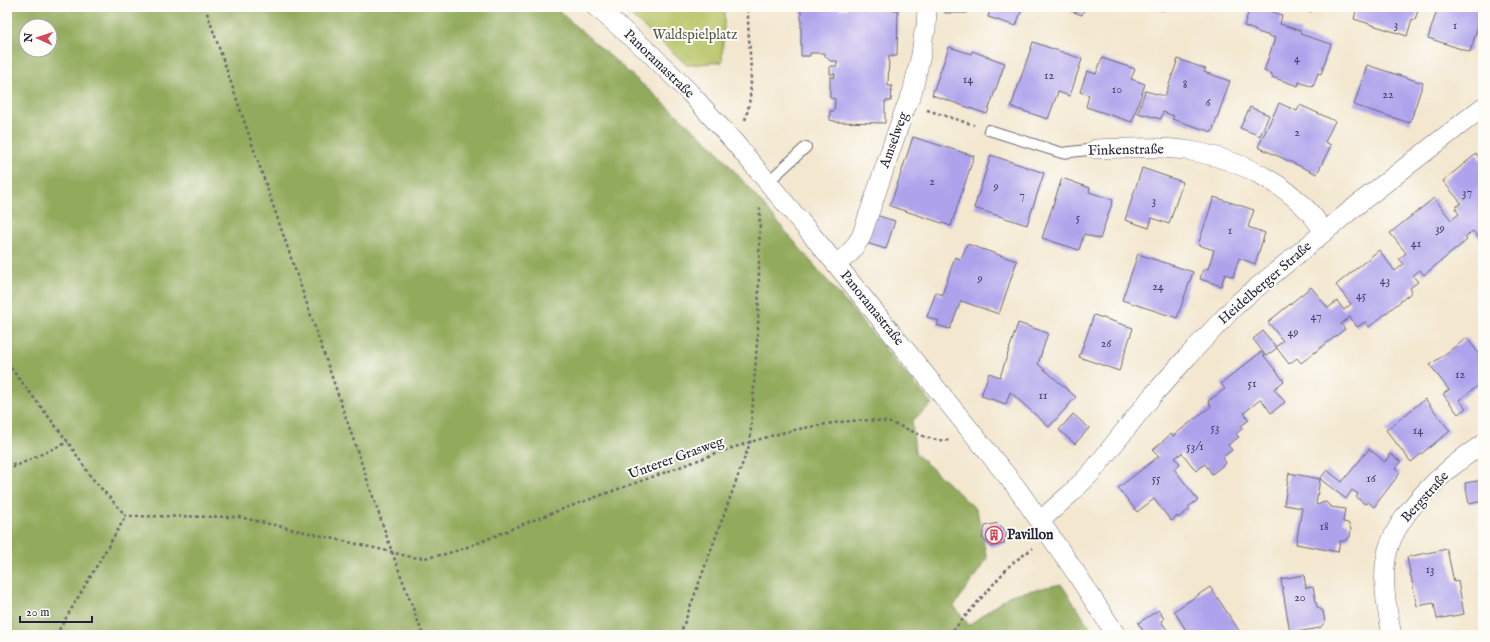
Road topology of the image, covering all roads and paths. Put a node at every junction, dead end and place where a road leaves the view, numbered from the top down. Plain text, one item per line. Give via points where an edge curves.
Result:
1 (205, 7) edge
2 (596, 7) edge
3 (748, 7) edge
4 (927, 7) edge
5 (908, 104) junction
6 (1483, 107) edge
7 (989, 130) joint
8 (735, 143) junction
9 (806, 147) dead end
10 (1096, 149) joint
11 (764, 178) junction
12 (1324, 232) junction
13 (836, 264) junction
14 (7, 363) edge
15 (974, 434) junction
16 (68, 442) junction
17 (750, 443) junction
18 (1483, 444) edge
19 (7, 460) edge
20 (16, 466) junction
21 (7, 470) edge
22 (126, 516) junction
23 (1040, 521) junction
24 (1051, 537) junction
25 (392, 552) junction
26 (56, 635) edge
27 (424, 635) edge
28 (680, 635) edge
29 (949, 635) edge
30 (1116, 635) edge
31 (1392, 635) edge

1 - 25 path
2 - 8 street, Panoramastraße via 650,53
3 - 8 path via 748,105 743,126
4 - 5 street, Amselweg via 926,30
5 - 7 path
5 - 13 street, Amselweg via 861,237 850,253
6 - 12 street, Heidelberger Straße
7 - 10 lane, Finkenstraße via 1062,153
8 - 11 street, Panoramastraße
9 - 11 lane
10 - 12 street, Finkenstraße via 1157,148 1190,151 1238,165 1290,193 1307,208
11 - 13 street, Panoramastraße
11 - 17 path
12 - 23 street, Heidelberger Straße via 1258,285 1220,320 1153,395 1091,473
13 - 15 street, Panoramastraße
14 - 16 path
15 - 17 path, Unterer Grasweg via 956,440 942,441 888,423 861,421 816,426
15 - 23 street, Panoramastraße
16 - 20 path
16 - 22 path via 91,478
17 - 25 path, Unterer Grasweg via 525,523 450,553 429,558
17 - 28 path
18 - 31 street, Bergstraße via 1438,479 1405,516 1393,535 1386,557 1384,578
19 - 20 path
20 - 21 path
22 - 25 path, Unterer Grasweg via 239,517
22 - 26 path
23 - 24 street, Panoramastraße
24 - 29 path via 1011,564
24 - 30 street, Panoramastraße
25 - 27 path

